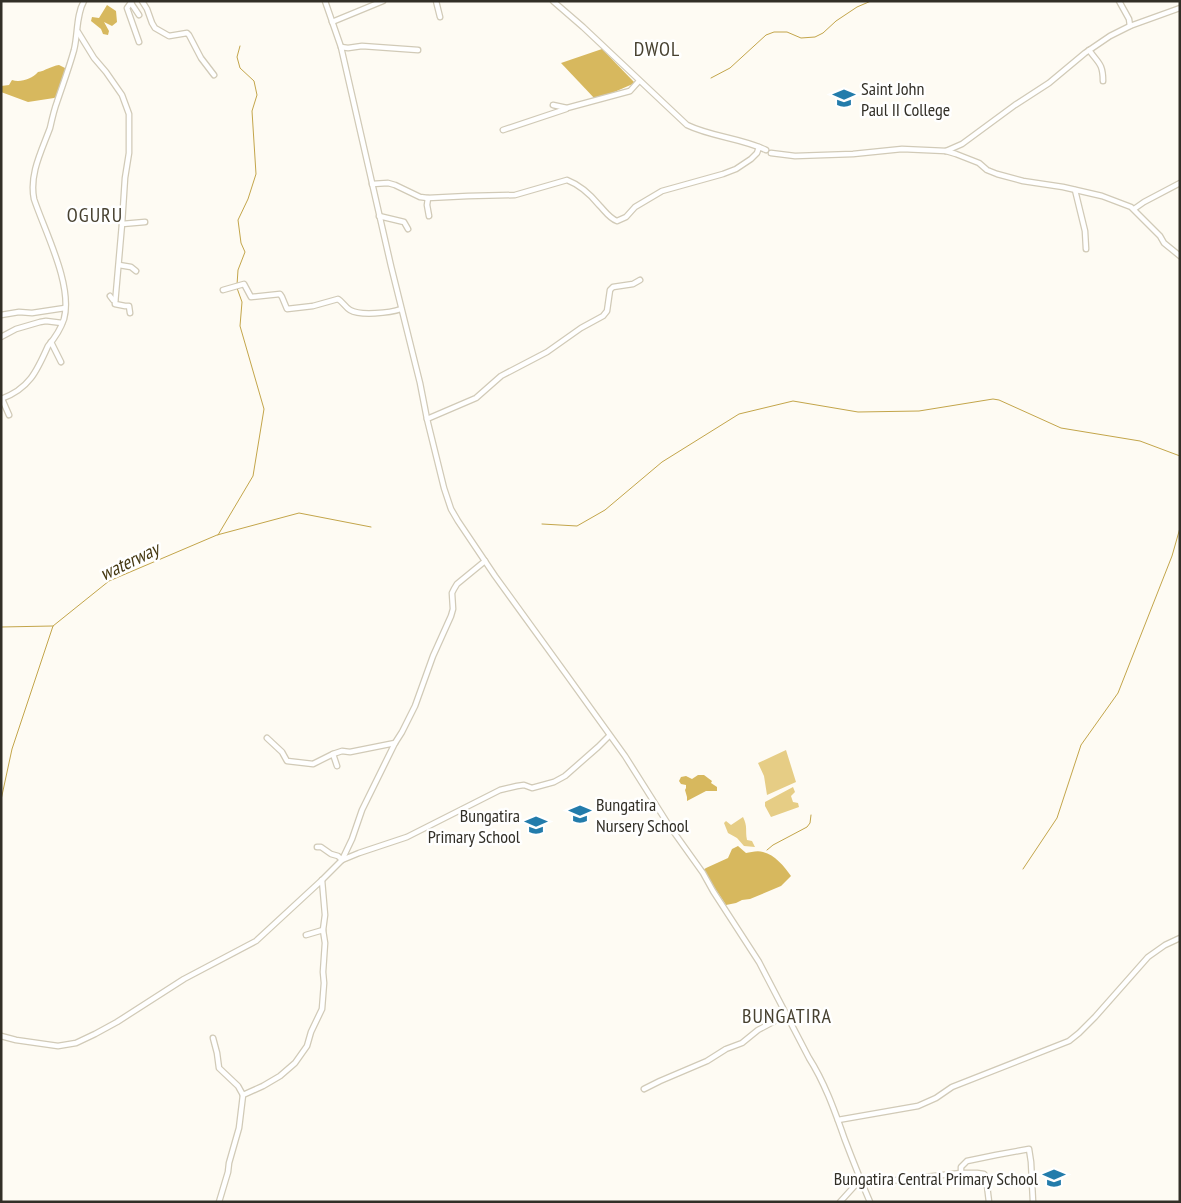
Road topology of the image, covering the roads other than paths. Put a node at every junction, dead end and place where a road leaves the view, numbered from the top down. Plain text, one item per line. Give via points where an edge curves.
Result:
1 (84, 1) edge
2 (142, 1) edge
3 (325, 1) edge
4 (383, 1) edge
5 (436, 1) edge
6 (553, 1) edge
7 (1119, 1) edge
8 (132, 2) edge
9 (1180, 8) edge
10 (139, 15) dead end
11 (440, 17) dead end
12 (332, 22) junction
13 (1130, 26) junction
14 (78, 32) junction
15 (139, 42) dead end
16 (341, 47) junction
17 (418, 50) dead end
18 (1089, 50) junction
19 (214, 75) dead end
20 (639, 81) junction
21 (1103, 81) dead end
22 (553, 105) dead end
23 (567, 108) junction
24 (503, 130) dead end
25 (759, 147) junction
26 (946, 152) junction
27 (1180, 183) edge
28 (372, 184) junction
29 (1075, 190) junction
30 (428, 198) junction
31 (1134, 209) junction
32 (380, 216) junction
33 (429, 216) dead end
34 (145, 222) dead end
35 (122, 224) junction
36 (408, 229) dead end
37 (1086, 249) dead end
38 (1180, 256) edge
39 (119, 265) junction
40 (136, 271) dead end
41 (640, 280) dead end
42 (223, 290) dead end
43 (110, 296) dead end
44 (116, 301) junction
45 (65, 308) junction
46 (401, 309) junction
47 (130, 313) dead end
48 (1, 315) edge
49 (62, 322) junction
50 (1, 337) edge
51 (51, 342) junction
52 (61, 362) dead end
53 (1, 392) edge
54 (3, 399) edge
55 (9, 415) dead end
56 (427, 419) junction
57 (485, 561) junction
58 (609, 736) junction
59 (267, 738) dead end
60 (395, 743) junction
61 (333, 754) junction
62 (337, 766) dead end
63 (317, 847) dead end
64 (342, 860) junction
65 (322, 880) junction
66 (323, 930) junction
67 (306, 935) dead end
68 (1180, 938) edge
69 (786, 1015) junction
70 (1, 1036) edge
71 (213, 1038) dead end
72 (644, 1089) dead end
73 (243, 1095) junction
74 (838, 1120) junction
75 (961, 1174) junction
76 (861, 1182) junction
77 (218, 1202) edge
78 (840, 1202) edge
79 (870, 1202) edge
80 (989, 1202) edge
81 (1033, 1202) edge

1 - 14 street
2 - 19 street via 155,28 168,36 189,35
3 - 12 street
4 - 12 street
5 - 11 street
6 - 20 street
7 - 13 street
8 - 10 street
8 - 15 street via 127,8
9 - 13 street
12 - 16 street
13 - 18 street
14 - 35 street via 122,95 129,114 130,153
14 - 45 street via 34,179 34,199 63,281
16 - 17 street
16 - 28 street
18 - 21 street via 1103,70
18 - 26 street via 1049,83
20 - 23 street via 630,91
20 - 25 street via 687,126
22 - 23 street
23 - 24 street
25 - 26 street via 795,156 902,150
25 - 30 street via 757,153 736,168 656,194 617,220 580,186 567,180 515,195
26 - 29 street via 979,163 997,174
27 - 31 street
28 - 30 street via 395,184
28 - 32 street
29 - 31 street via 1102,196
29 - 37 street
30 - 33 street
31 - 38 street
32 - 36 street via 404,222
32 - 46 street
34 - 35 street
35 - 39 street
39 - 40 street
39 - 44 street
41 - 56 street via 613,287 603,316 547,352 501,376 476,398
42 - 46 street via 244,284 251,297 280,294 287,309 338,300 349,310 359,313
43 - 44 street
44 - 47 street via 116,304 129,306
45 - 48 street
45 - 49 street
46 - 56 street
49 - 50 street via 40,322
49 - 51 street
51 - 52 street
51 - 54 street via 32,378
53 - 54 street
54 - 55 street
56 - 57 street via 451,508
57 - 58 street
57 - 60 street via 453,591 451,616 415,706
58 - 64 street via 554,782 532,788 524,785 500,790 407,838
58 - 69 street via 703,873 759,962
59 - 61 street via 287,761 313,764
60 - 61 street
60 - 64 street
61 - 62 street
63 - 64 street
64 - 65 street
65 - 66 street
65 - 70 street via 256,941 184,979 95,1034 76,1043 58,1046
66 - 67 street
66 - 73 street via 322,1009 307,1046 280,1076
68 - 74 street via 1148,956 1095,1018 1069,1041 952,1087 918,1106
69 - 72 street via 742,1043
69 - 74 street
71 - 73 street via 219,1068
73 - 77 street via 239,1128
74 - 76 street
75 - 76 street
75 - 80 street via 984,1174
75 - 81 street via 961,1167 967,1161 1029,1149
76 - 78 street
76 - 79 street

